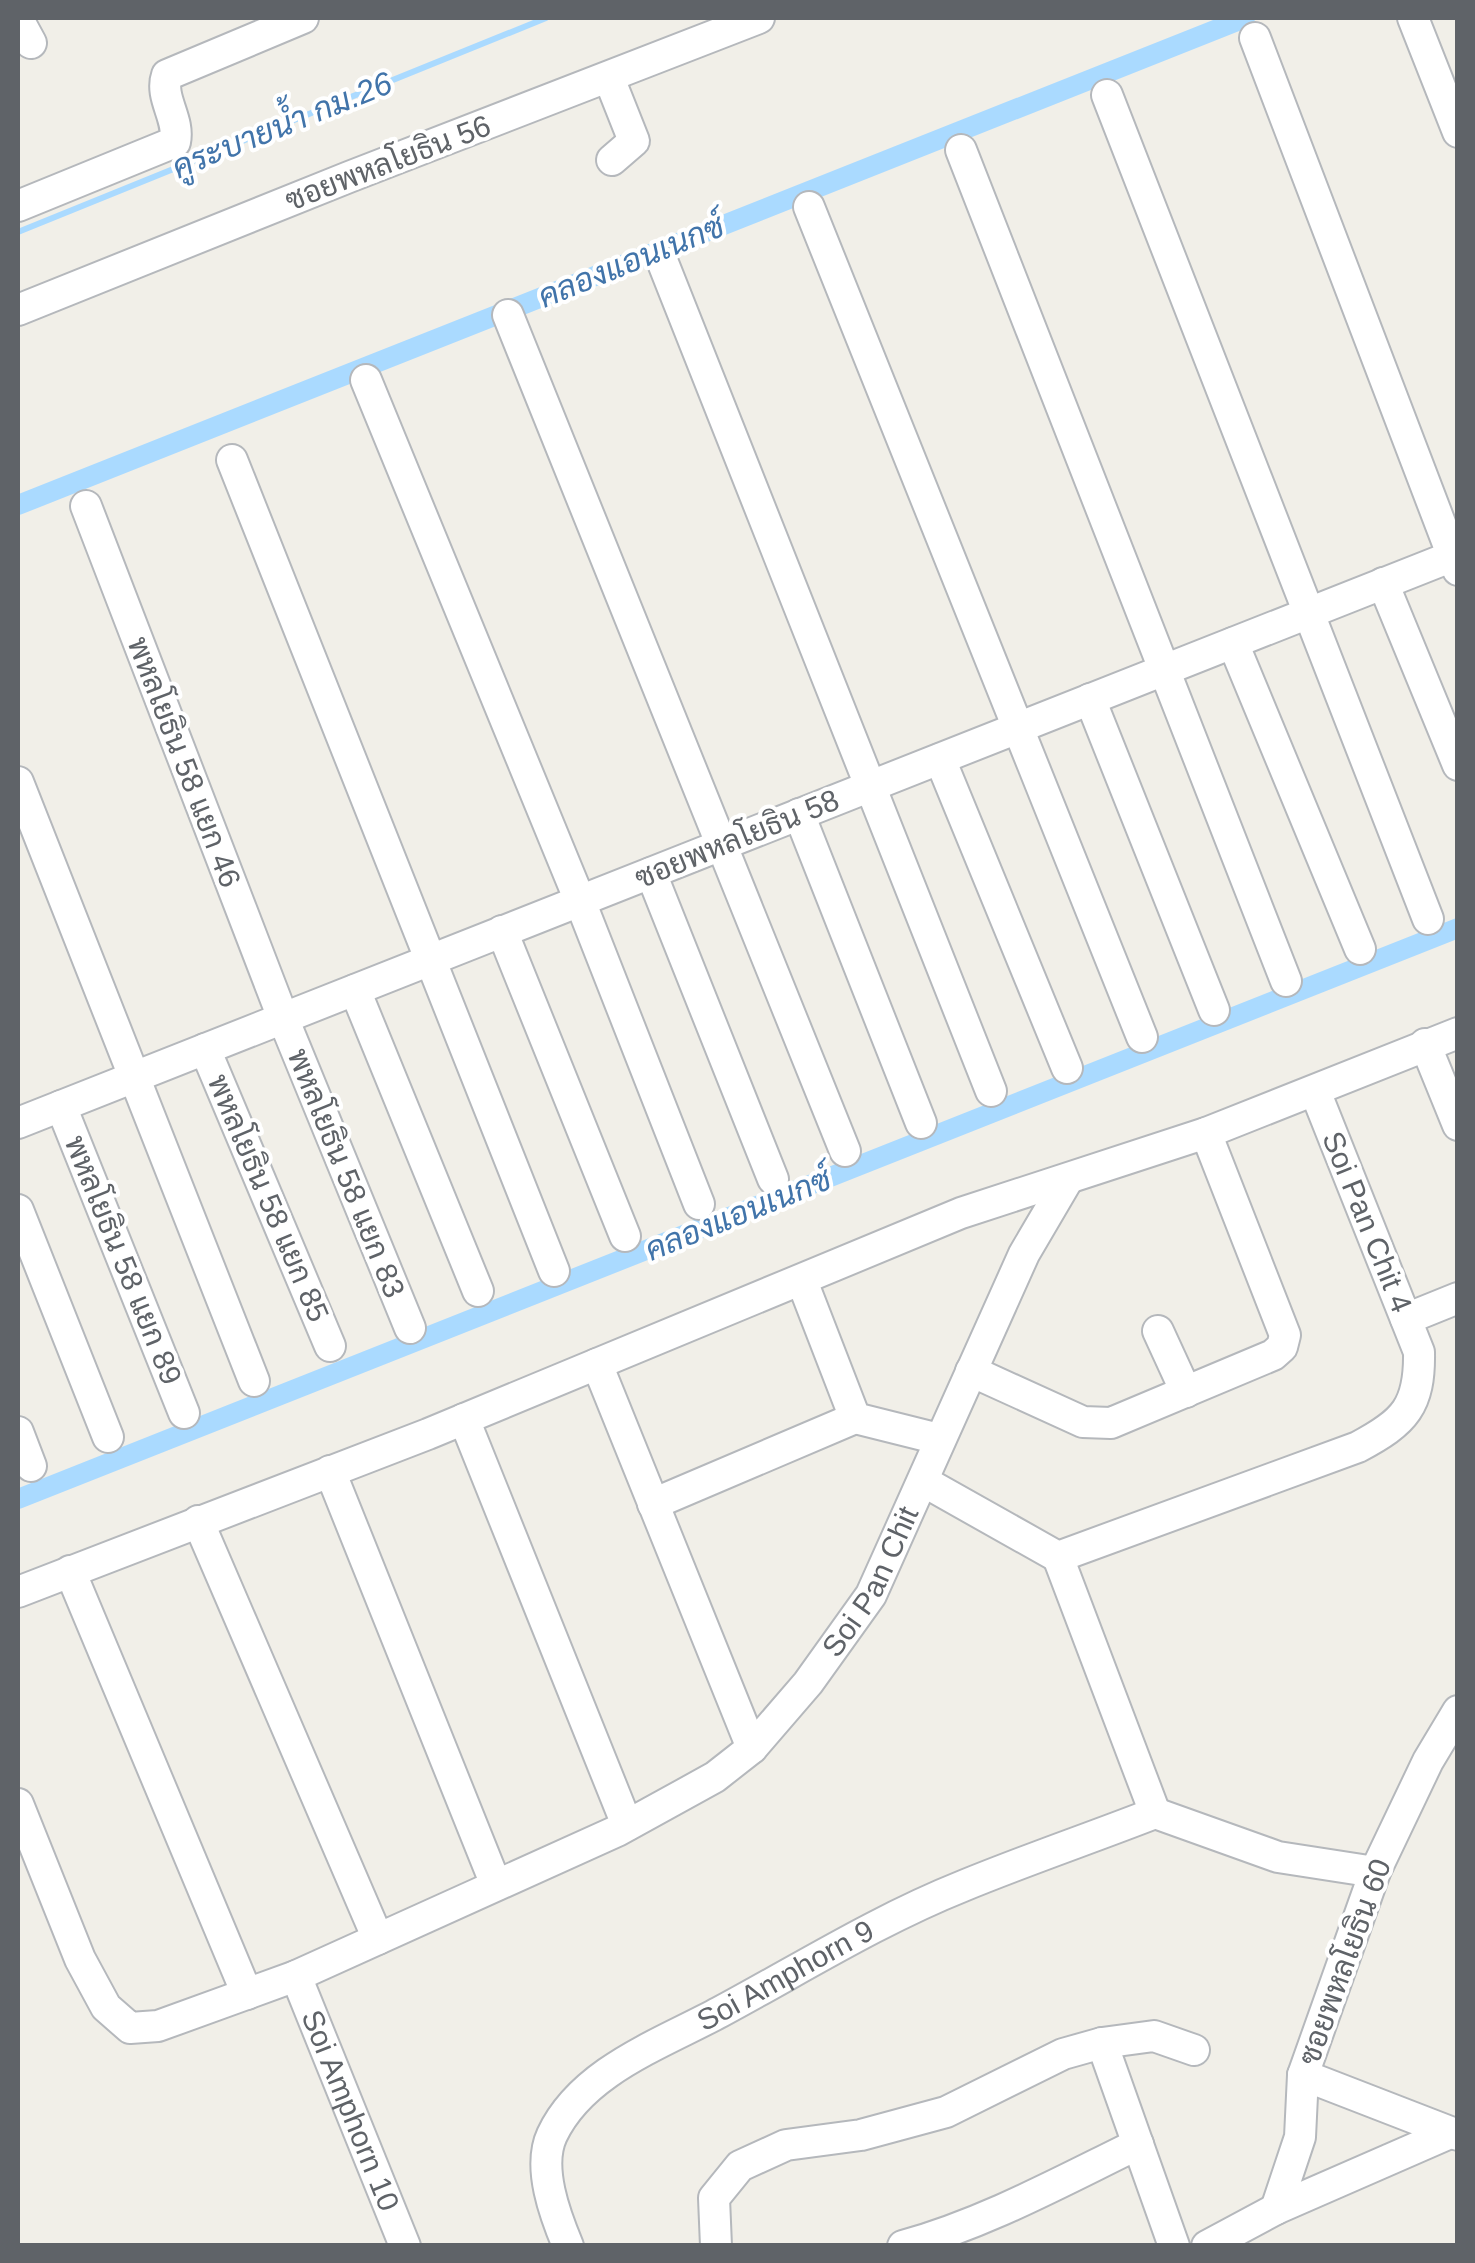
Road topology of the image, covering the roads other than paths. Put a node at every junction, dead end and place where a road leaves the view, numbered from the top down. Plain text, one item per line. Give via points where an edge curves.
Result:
1 (303, 18) edge
2 (759, 18) edge
3 (1413, 18) edge
4 (1255, 38) dead end
5 (609, 78) junction
6 (1107, 95) dead end
7 (1458, 132) edge
8 (961, 150) dead end
9 (612, 160) dead end
10 (18, 206) edge
11 (809, 207) dead end
12 (664, 263) dead end
13 (18, 310) edge
14 (508, 315) dead end
15 (366, 380) dead end
16 (232, 460) dead end
17 (86, 506) dead end
18 (1456, 560) edge
19 (1383, 583) junction
20 (1308, 613) junction
21 (1233, 643) junction
22 (1163, 670) junction
23 (1090, 699) junction
24 (1018, 728) junction
25 (940, 759) junction
26 (1458, 765) edge
27 (18, 782) edge
28 (872, 785) junction
29 (799, 814) junction
30 (723, 844) junction
31 (650, 873) junction
32 (580, 901) junction
33 (1428, 919) dead end
34 (502, 932) junction
35 (1360, 950) dead end
36 (430, 960) junction
37 (1286, 980) dead end
38 (355, 990) junction
39 (1214, 1010) dead end
40 (283, 1018) junction
41 (1458, 1032) edge
42 (1142, 1037) dead end
43 (1426, 1044) junction
44 (205, 1049) junction
45 (1067, 1068) dead end
46 (133, 1078) junction
47 (991, 1091) dead end
48 (1315, 1091) junction
49 (62, 1106) junction
50 (18, 1123) edge
51 (921, 1123) dead end
52 (1458, 1126) edge
53 (1206, 1134) junction
54 (845, 1151) dead end
55 (772, 1179) dead end
56 (1068, 1179) junction
57 (700, 1204) dead end
58 (18, 1210) edge
59 (626, 1236) dead end
60 (554, 1271) dead end
61 (802, 1281) junction
62 (478, 1290) dead end
63 (1458, 1298) edge
64 (1406, 1318) junction
65 (410, 1328) dead end
66 (1158, 1332) dead end
67 (330, 1346) dead end
68 (597, 1364) junction
69 (971, 1371) junction
70 (254, 1381) dead end
71 (1186, 1392) junction
72 (184, 1413) dead end
73 (854, 1418) junction
74 (464, 1419) junction
75 (18, 1432) edge
76 (108, 1437) dead end
77 (939, 1439) junction
78 (31, 1466) dead end
79 (330, 1471) junction
80 (923, 1481) junction
81 (653, 1504) junction
82 (198, 1521) junction
83 (1058, 1557) junction
84 (70, 1571) junction
85 (18, 1592) edge
86 (1458, 1711) edge
87 (752, 1748) junction
88 (18, 1804) edge
89 (1155, 1812) junction
90 (628, 1826) junction
91 (1374, 1872) junction
92 (496, 1885) junction
93 (378, 1939) junction
94 (296, 1976) junction
95 (247, 1994) junction
96 (1102, 2042) junction
97 (1194, 2050) dead end
98 (1303, 2075) junction
99 (1454, 2134) edge
100 (1138, 2144) junction
101 (1276, 2209) junction
102 (404, 2246) edge
103 (568, 2246) edge
104 (716, 2246) edge
105 (903, 2246) edge
106 (1174, 2246) edge
107 (1207, 2246) edge

1 - 10 street via 166,75 162,87 178,129 175,142
2 - 5 street, ซอยพหลโยธิน 56
3 - 7 street
4 - 18 street
5 - 9 street via 634,141
5 - 13 street, ซอยพหลโยธิน 56
6 - 20 street
8 - 22 street
11 - 24 street
12 - 28 street
14 - 30 street
15 - 32 street
16 - 36 street
17 - 40 street, พหลโยธิน 58 แยก 46
18 - 19 street, ซอยพหลโยธิน 58
19 - 20 street, ซอยพหลโยธิน 58
19 - 26 street
20 - 21 street, ซอยพหลโยธิน 58
20 - 33 street
21 - 22 street, ซอยพหลโยธิน 58
21 - 35 street
22 - 23 street, ซอยพหลโยธิน 58
22 - 37 street
23 - 24 street, ซอยพหลโยธิน 58
23 - 39 street
24 - 25 street, ซอยพหลโยธิน 58
24 - 42 street
25 - 28 street, ซอยพหลโยธิน 58
25 - 45 street
27 - 46 street
28 - 29 street, ซอยพหลโยธิน 58
28 - 47 street
29 - 30 street, ซอยพหลโยธิน 58
29 - 51 street
30 - 31 street, ซอยพหลโยธิน 58
30 - 54 street
31 - 32 street, ซอยพหลโยธิน 58
31 - 55 street
32 - 34 street, ซอยพหลโยธิน 58
32 - 57 street
34 - 36 street, ซอยพหลโยธิน 58
34 - 59 street
36 - 38 street, ซอยพหลโยธิน 58
36 - 60 street
38 - 40 street, ซอยพหลโยธิน 58
38 - 62 street
40 - 44 street, ซอยพหลโยธิน 58
40 - 65 street, พหลโยธิน 58 แยก 83
41 - 43 street
43 - 48 street
43 - 52 street
44 - 46 street, ซอยพหลโยธิน 58
44 - 67 street, พหลโยธิน 58 แยก 85
46 - 49 street, ซอยพหลโยธิน 58
46 - 70 street
48 - 53 street
48 - 64 street, Soi Pan Chit 4
49 - 50 street, ซอยพหลโยธิน 58
49 - 72 street, พหลโยธิน 58 แยก 89
53 - 56 street
53 - 71 street via 1285,1335 1273,1355
56 - 61 street via 960,1212
56 - 69 street, Soi Pan Chit via 1024,1254
58 - 76 street
61 - 68 street
61 - 73 street
63 - 64 street
64 - 83 street, Soi Pan Chit 4 via 1419,1352 1419,1384 1408,1409 1386,1432
66 - 71 street
68 - 74 street
68 - 81 street
69 - 71 street via 1098,1425
69 - 77 street, Soi Pan Chit
73 - 77 street
73 - 81 street
74 - 79 street
74 - 90 street
75 - 78 street
77 - 80 street, Soi Pan Chit
79 - 82 street
79 - 92 street
80 - 83 street
80 - 87 street, Soi Pan Chit via 871,1595
81 - 87 street
82 - 84 street
82 - 93 street
83 - 89 street
84 - 85 street
84 - 95 street
86 - 91 street, ซอยพหลโยธิน 60
87 - 90 street, Soi Pan Chit
88 - 95 street, Soi Pan Chit via 80,1959 106,2007 130,2028 158,2026
89 - 91 street via 1278,1857
89 - 103 street, Soi Amphorn 9 via 962,1886 812,1959 601,2077 570,2104 550,2140 548,2187
90 - 92 street, Soi Pan Chit
91 - 98 street, ซอยพหลโยธิน 60
92 - 93 street, Soi Pan Chit
93 - 94 street, Soi Pan Chit
94 - 95 street, Soi Pan Chit
94 - 102 street, Soi Amphorn 10
96 - 97 street via 1154,2036
96 - 100 street
96 - 104 street via 1063,2054 946,2112 861,2135 786,2145 740,2166 714,2198
98 - 99 street
98 - 101 street, ซอยพหลโยธิน 60 via 1300,2137
99 - 101 street
100 - 105 street via 1002,2210
100 - 106 street
101 - 107 street

